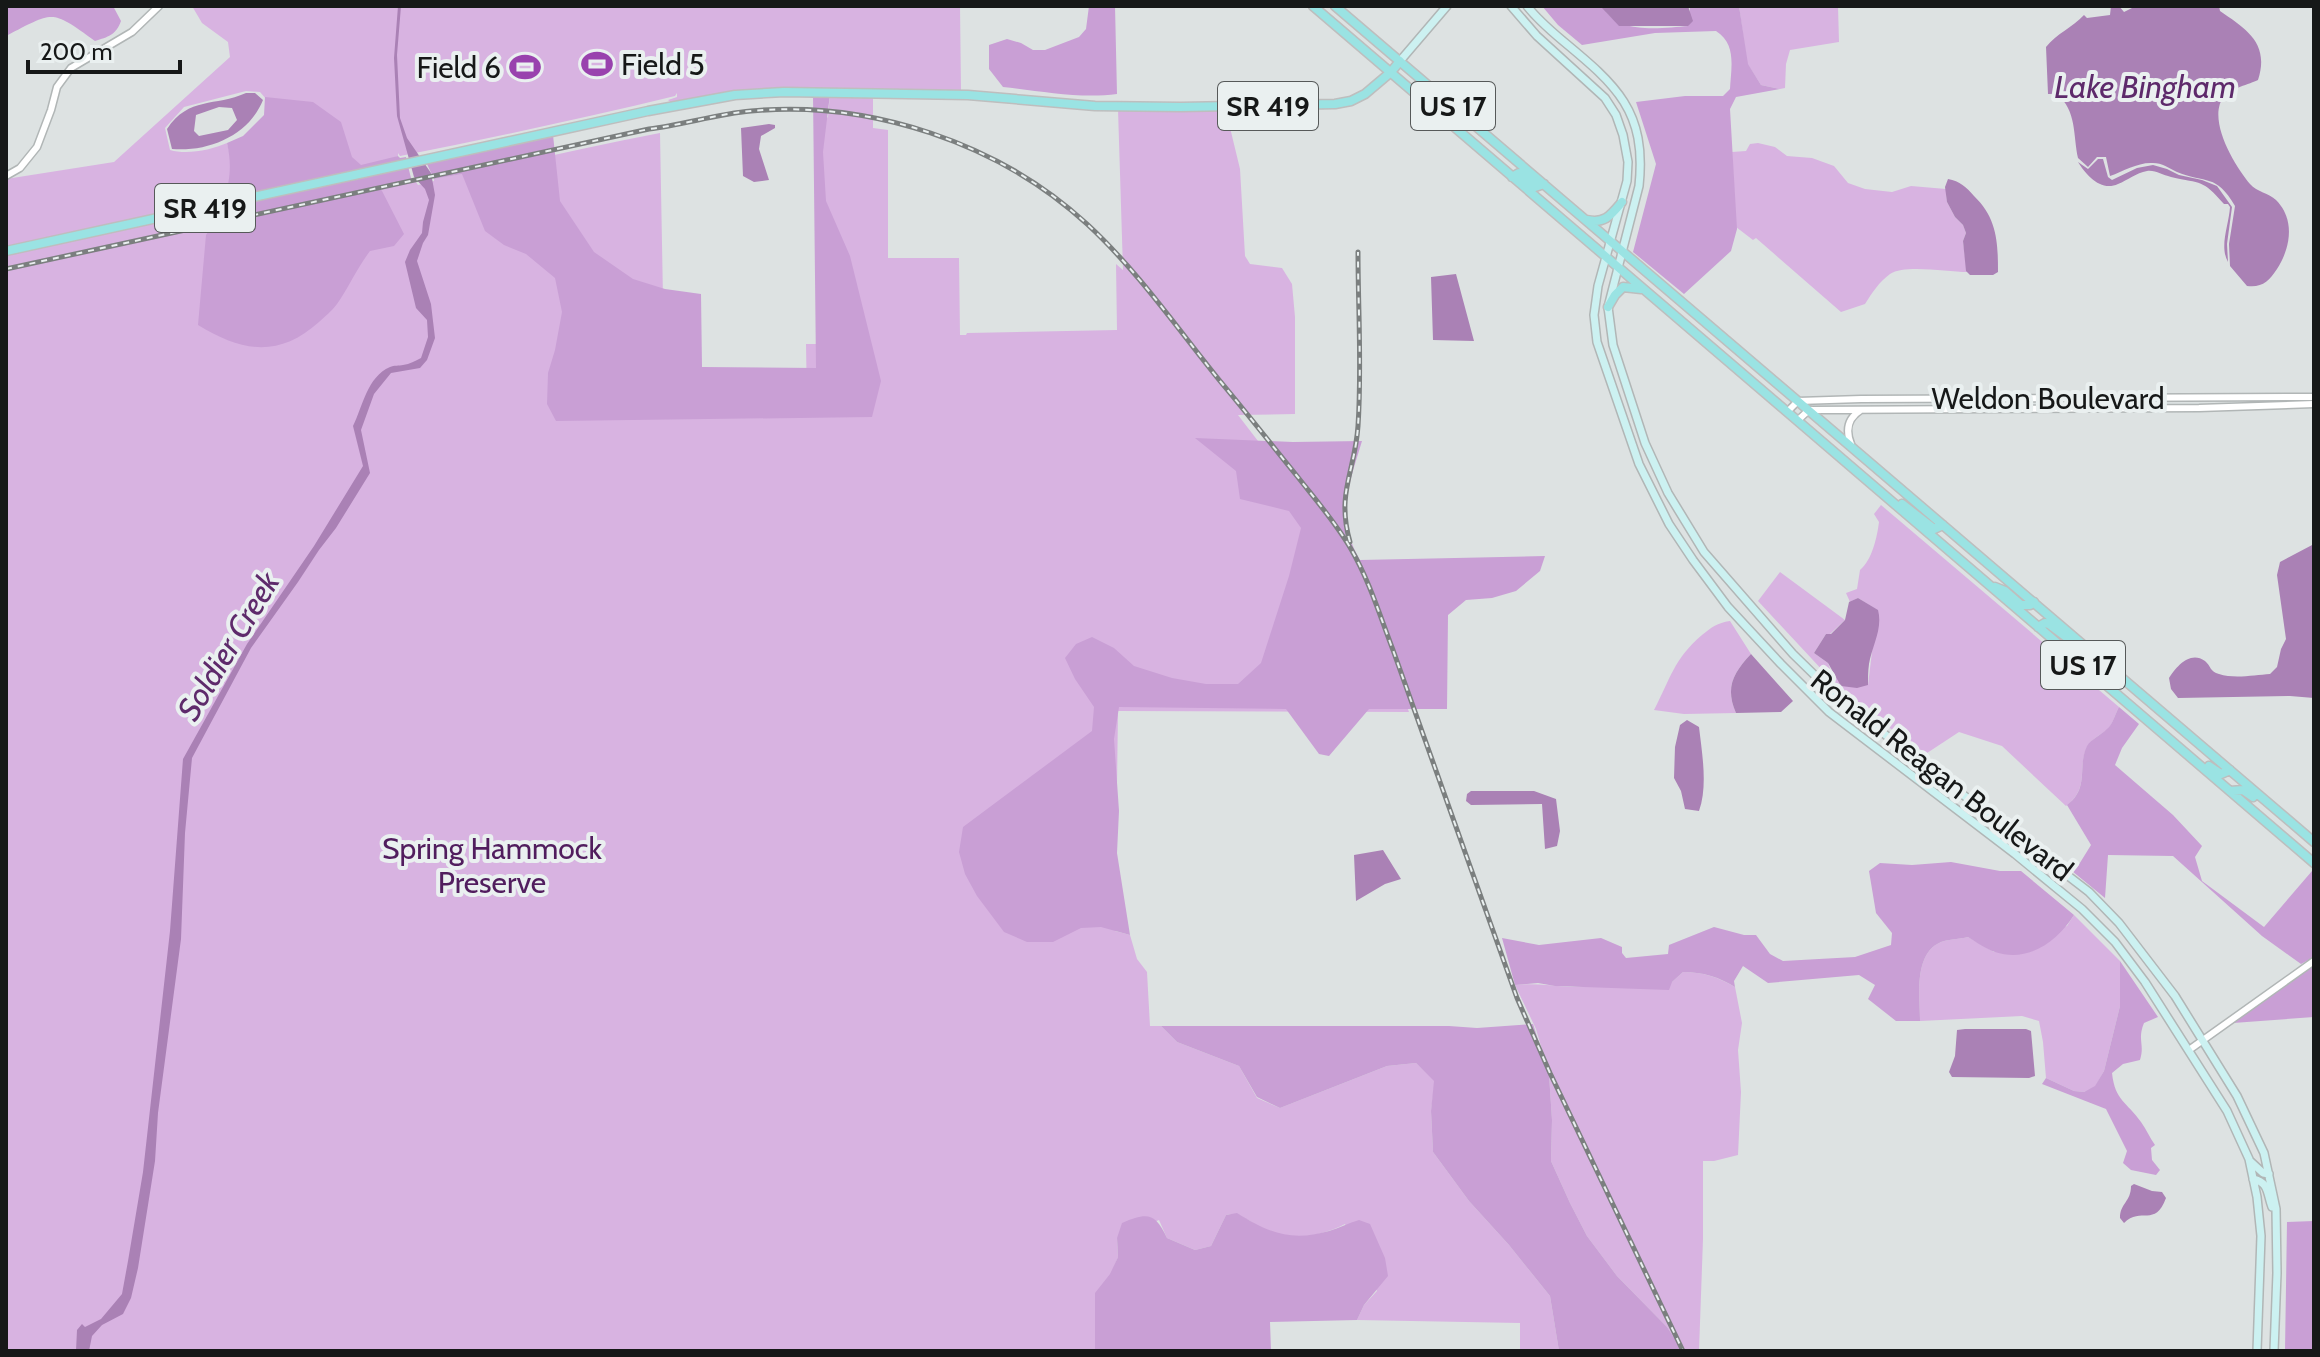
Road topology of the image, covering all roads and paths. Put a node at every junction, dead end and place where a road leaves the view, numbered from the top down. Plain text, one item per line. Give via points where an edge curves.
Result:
1 (159, 6) edge
2 (1313, 6) edge
3 (1335, 6) edge
4 (1447, 6) edge
5 (1511, 6) edge
6 (1527, 6) edge
7 (1540, 38) junction
8 (1582, 56) junction
9 (1400, 61) junction
10 (1391, 72) junction
11 (6, 176) edge
12 (1512, 177) junction
13 (1544, 184) junction
14 (1622, 202) junction
15 (1585, 219) junction
16 (1611, 242) junction
17 (6, 251) edge
18 (1622, 251) junction
19 (1605, 256) junction
20 (1618, 266) junction
21 (1645, 290) junction
22 (1608, 307) junction
23 (2314, 397) edge
24 (1908, 399) junction
25 (1798, 401) junction
26 (2314, 404) edge
27 (1619, 407) junction
28 (1909, 409) junction
29 (1809, 410) junction
30 (1861, 410) junction
31 (1787, 412) junction
32 (1797, 421) junction
33 (1645, 443) junction
34 (1852, 448) junction
35 (1884, 495) junction
36 (1943, 525) junction
37 (1990, 586) junction
38 (2034, 602) junction
39 (2038, 627) junction
40 (2085, 646) junction
41 (2184, 752) junction
42 (2230, 770) junction
43 (2230, 791) junction
44 (2287, 819) junction
45 (2314, 842) edge
46 (2314, 863) edge
47 (2314, 961) edge
48 (2203, 1040) junction
49 (2189, 1050) junction
50 (2249, 1159) junction
51 (2269, 1174) junction
52 (2253, 1179) junction
53 (2276, 1209) junction
54 (2257, 1351) edge
55 (2274, 1351) edge

1 - 11 street via 132,32 71,68 57,87 37,147
2 - 10 main road, US 17
3 - 9 main road, US 17
4 - 9 main road
5 - 7 main road, Ronald Reagan Boulevard
6 - 8 main road, Ronald Reagan Boulevard
7 - 8 main road via 1551,36
7 - 14 main road, Ronald Reagan Boulevard via 1598,91 1616,115 1628,162
8 - 18 main road, Ronald Reagan Boulevard via 1621,94 1640,145 1639,186
9 - 10 main road, SR 419
9 - 13 main road, US 17
10 - 12 main road, US 17
10 - 17 main road, SR 419 via 1351,101 1318,105 1095,106 968,95 755,93 648,111
12 - 13 main road via 1519,173 1535,187
12 - 19 main road, US 17
13 - 15 main road, US 17
14 - 15 main road via 1609,218
14 - 16 main road, Ronald Reagan Boulevard
15 - 16 main road, US 17
16 - 18 main road, US 17
16 - 19 main road, Ronald Reagan Boulevard
18 - 20 main road, Ronald Reagan Boulevard
18 - 25 main road, US 17
19 - 20 main road, US 17
19 - 27 main road, Ronald Reagan Boulevard via 1594,315 1597,342
20 - 21 main road, US 17
20 - 22 main road, Ronald Reagan Boulevard
21 - 22 main road via 1623,287
21 - 31 main road, US 17
22 - 33 main road, Ronald Reagan Boulevard via 1613,345
23 - 24 street, Weldon Boulevard
24 - 25 street, Weldon Boulevard
24 - 28 street
25 - 29 main road, US 17
25 - 31 street
26 - 28 street, Weldon Boulevard
27 - 33 main road via 1631,411
27 - 49 main road, Ronald Reagan Boulevard via 1656,500 1728,607 1829,712 2082,909 2115,942
28 - 30 street, Weldon Boulevard
29 - 30 street, Weldon Boulevard
29 - 32 street
29 - 34 main road, US 17
30 - 34 street via 1847,430
31 - 32 main road, US 17
32 - 35 main road, US 17
33 - 48 main road, Ronald Reagan Boulevard via 1704,552 1793,654 1839,699 2089,892 2153,965
34 - 36 main road, US 17
35 - 36 main road via 1934,529
35 - 37 main road, US 17
36 - 38 main road, US 17
37 - 38 main road via 2021,605
37 - 39 main road, US 17
38 - 40 main road, US 17
39 - 40 main road via 2049,624
39 - 41 main road, US 17
40 - 42 main road, US 17
41 - 42 main road via 2221,774
41 - 43 main road, US 17
42 - 44 main road, US 17
43 - 44 main road via 2243,790
43 - 46 main road, US 17
44 - 45 main road, US 17
47 - 48 street
48 - 49 street
48 - 51 main road, Ronald Reagan Boulevard via 2252,1124
49 - 50 main road, Ronald Reagan Boulevard via 2231,1118
50 - 51 main road
50 - 52 main road, Ronald Reagan Boulevard
51 - 53 main road, Ronald Reagan Boulevard
52 - 53 main road via 2265,1184
52 - 54 main road, Ronald Reagan Boulevard via 2261,1236
53 - 55 main road, Ronald Reagan Boulevard

